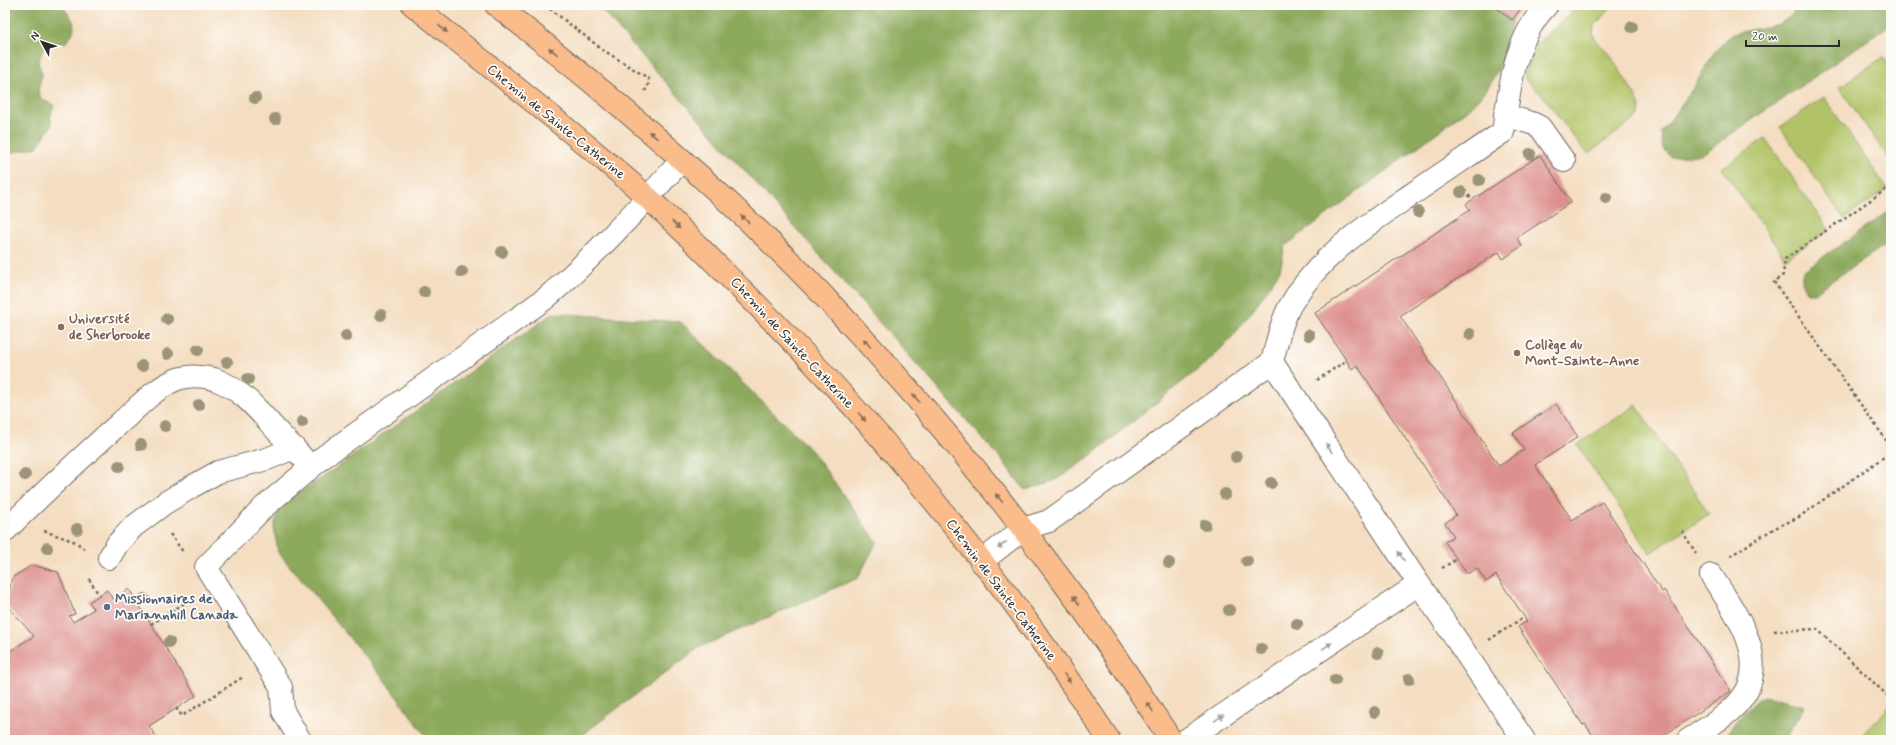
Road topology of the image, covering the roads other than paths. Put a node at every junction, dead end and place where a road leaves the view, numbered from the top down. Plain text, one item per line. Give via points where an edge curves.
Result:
1 (413, 5) edge
2 (496, 5) edge
3 (1548, 5) edge
4 (1505, 116) junction
5 (682, 160) junction
6 (1564, 161) dead end
7 (648, 198) junction
8 (1272, 362) junction
9 (294, 448) junction
10 (311, 467) junction
11 (1023, 529) junction
12 (5, 531) edge
13 (109, 558) dead end
14 (981, 562) junction
15 (1711, 575) dead end
16 (1419, 584) junction
17 (300, 740) edge
18 (1109, 740) edge
19 (1171, 740) edge
20 (1186, 740) edge
21 (1524, 740) edge
22 (1688, 740) edge

1 -> 7 main road, Chemin de Sainte-Catherine
5 -> 2 main road via 584,75
3 - 4 lane via 1532,22 1524,38
4 - 6 lane via 1540,127
4 - 8 lane via 1503,132 1360,230 1329,257 1290,304
5 - 7 lane
11 -> 5 main road via 922,405 858,333 773,246
7 - 10 lane via 584,264 546,298
7 -> 14 main road, Chemin de Sainte-Catherine via 818,367 911,475
8 - 11 lane via 1049,521
16 -> 8 lane
9 - 10 lane
9 - 12 lane via 249,401 232,388 203,377 176,379 148,398 105,436
9 - 13 lane via 267,459 218,472 193,486 133,527 118,543
10 - 17 lane via 264,507 206,567 281,687 283,711
11 -> 14 lane
19 -> 11 main road via 1093,623
14 -> 18 main road, Chemin de Sainte-Catherine via 1050,654
15 - 22 lane via 1745,632 1753,666 1746,692 1730,710
20 -> 16 lane
16 - 21 lane

